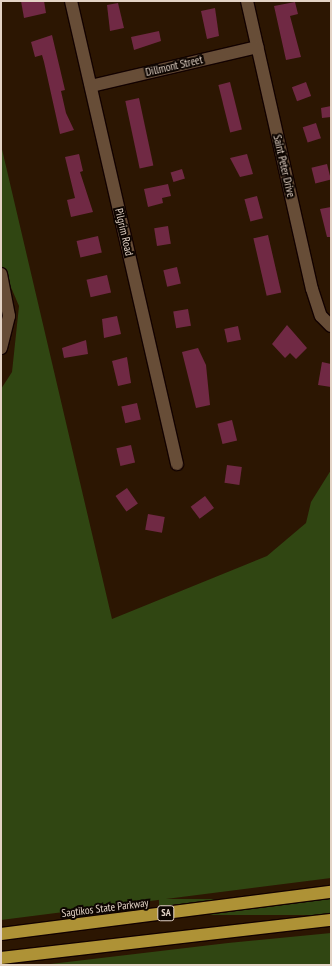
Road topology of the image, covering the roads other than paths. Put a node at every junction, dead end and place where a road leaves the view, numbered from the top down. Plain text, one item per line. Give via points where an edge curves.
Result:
1 (71, 1) edge
2 (247, 1) edge
3 (258, 47) junction
4 (91, 86) junction
5 (1, 274) edge
6 (331, 326) edge
7 (1, 348) edge
8 (177, 464) dead end
9 (331, 892) edge
10 (331, 920) edge
11 (1, 934) edge
12 (1, 958) edge

1 - 4 street, Pilgrim Road
2 - 3 street, Saint Peter Drive
3 - 4 street, Dillmont Street
3 - 6 street, Saint Peter Drive via 312,289 321,316
4 - 8 street, Pilgrim Road
5 - 7 street via 9,316
9 - 11 highway, Sagtikos State Parkway / SA
10 - 12 highway

